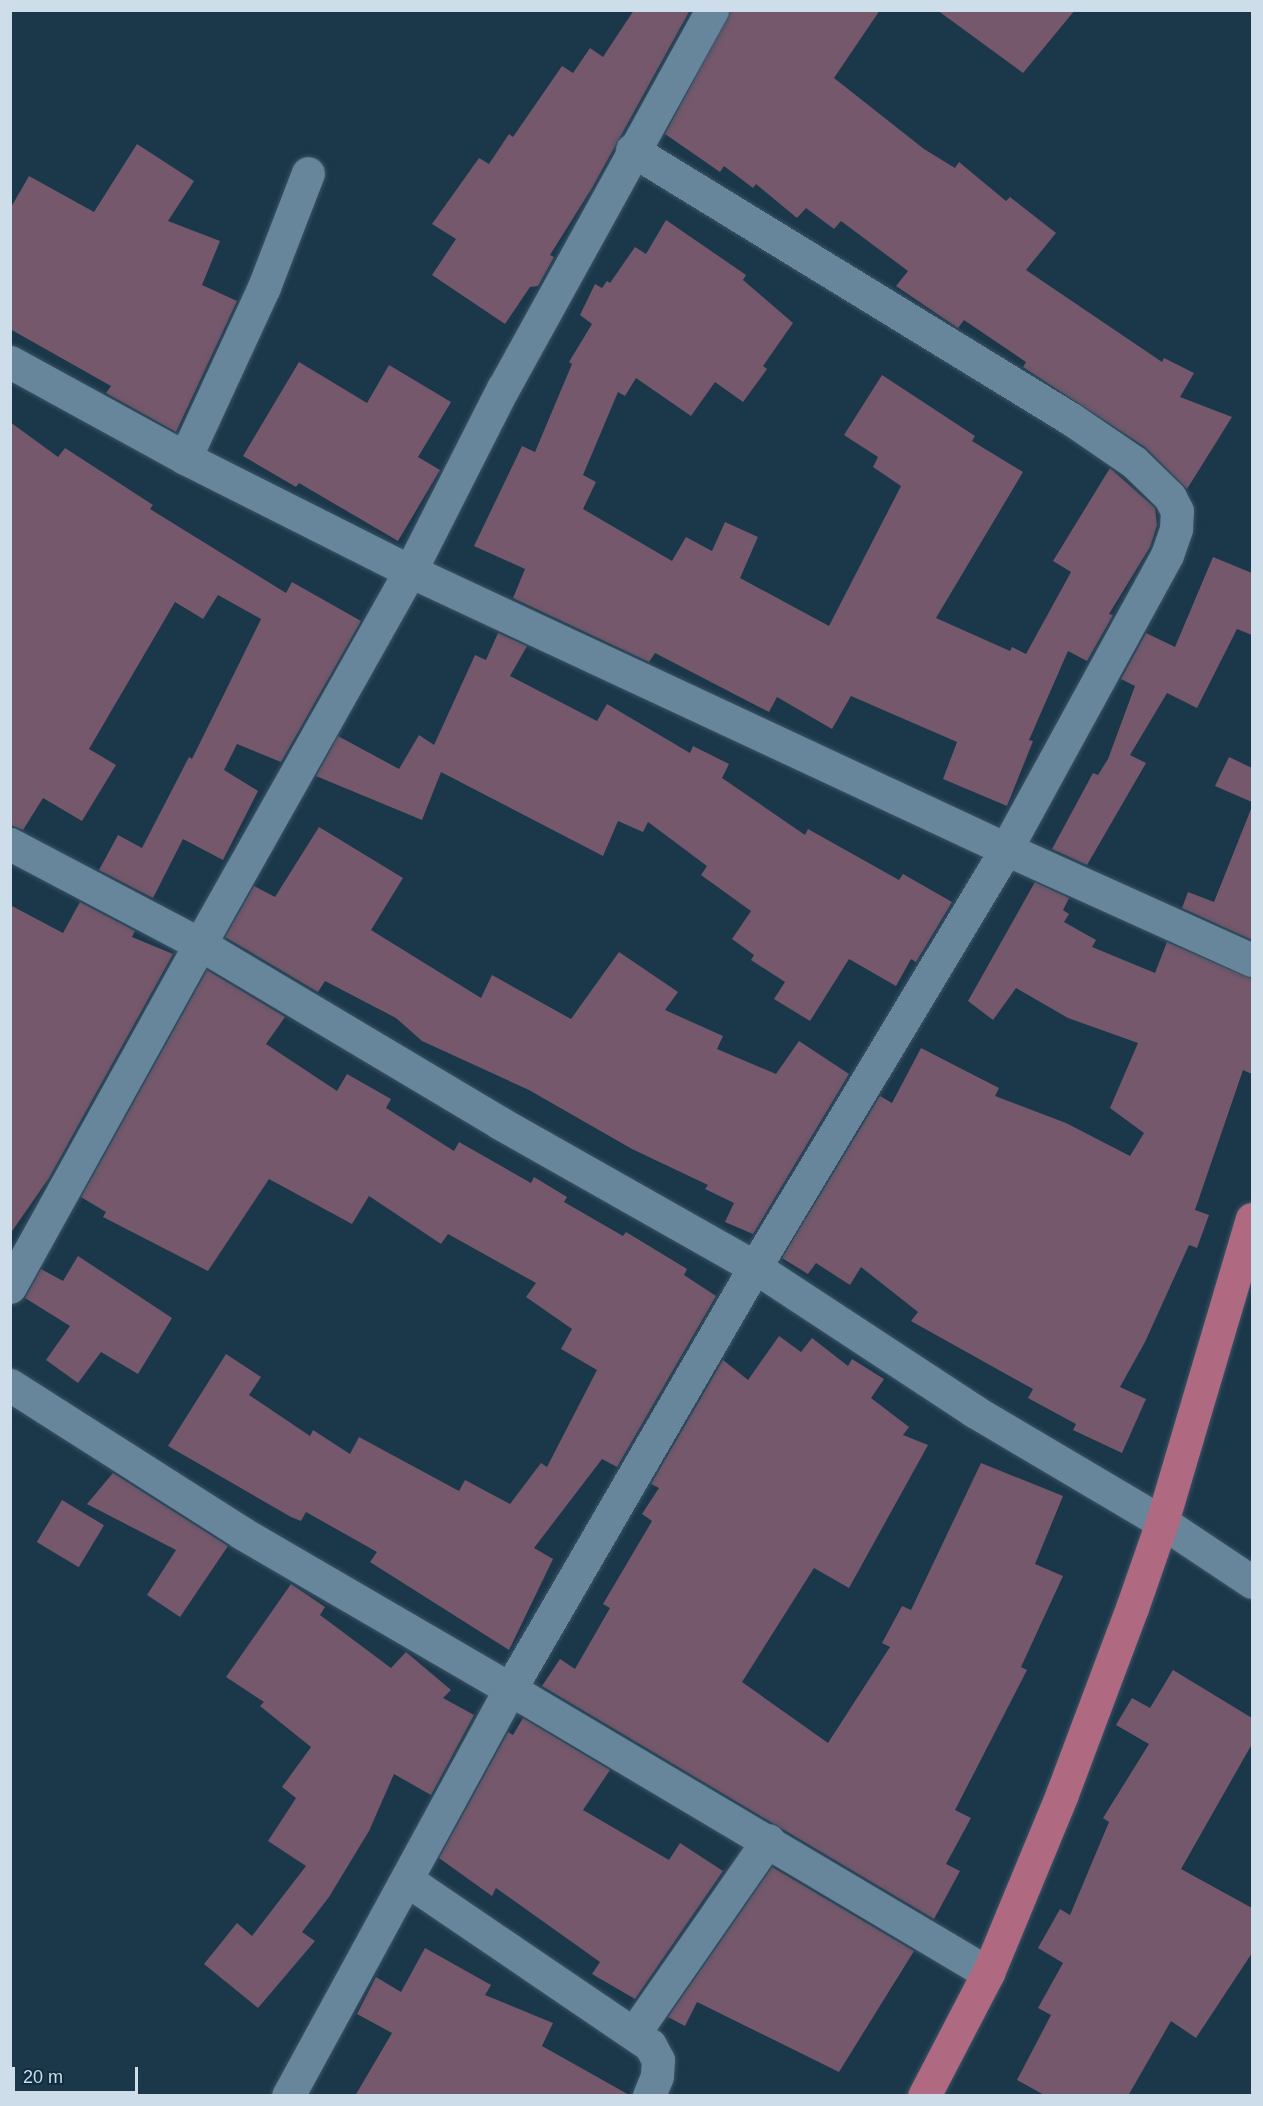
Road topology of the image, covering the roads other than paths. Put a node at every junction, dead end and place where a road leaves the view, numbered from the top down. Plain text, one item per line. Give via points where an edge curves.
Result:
1 (712, 10) edge
2 (632, 150) junction
3 (308, 173) dead end
4 (10, 362) edge
5 (185, 458) junction
6 (410, 571) junction
7 (10, 844) edge
8 (1006, 849) junction
9 (200, 944) junction
10 (1252, 960) edge
11 (1252, 1219) edge
12 (755, 1267) junction
13 (10, 1287) edge
14 (10, 1385) edge
15 (1162, 1522) junction
16 (1252, 1582) edge
17 (510, 1689) junction
18 (768, 1840) junction
19 (407, 1880) junction
20 (988, 1973) junction
21 (634, 2033) junction
22 (288, 2096) edge
23 (649, 2096) edge
24 (924, 2096) edge

1 - 2 street
2 - 6 street
2 - 8 street via 1071,419 1134,462 1170,497 1177,511 1176,529 1167,555
3 - 5 street via 264,287
4 - 5 street
5 - 6 street
6 - 8 street
6 - 9 street
7 - 9 street
8 - 10 street
8 - 12 street
9 - 12 street via 500,1123
9 - 13 street
11 - 15 highway
12 - 15 street via 974,1411
12 - 17 street
14 - 17 street via 242,1533
15 - 16 street
15 - 20 highway via 1062,1794
17 - 18 street
17 - 19 street
18 - 20 street
18 - 21 street
19 - 21 street
19 - 22 street
20 - 24 highway
21 - 23 street via 650,2045 657,2060 657,2076

